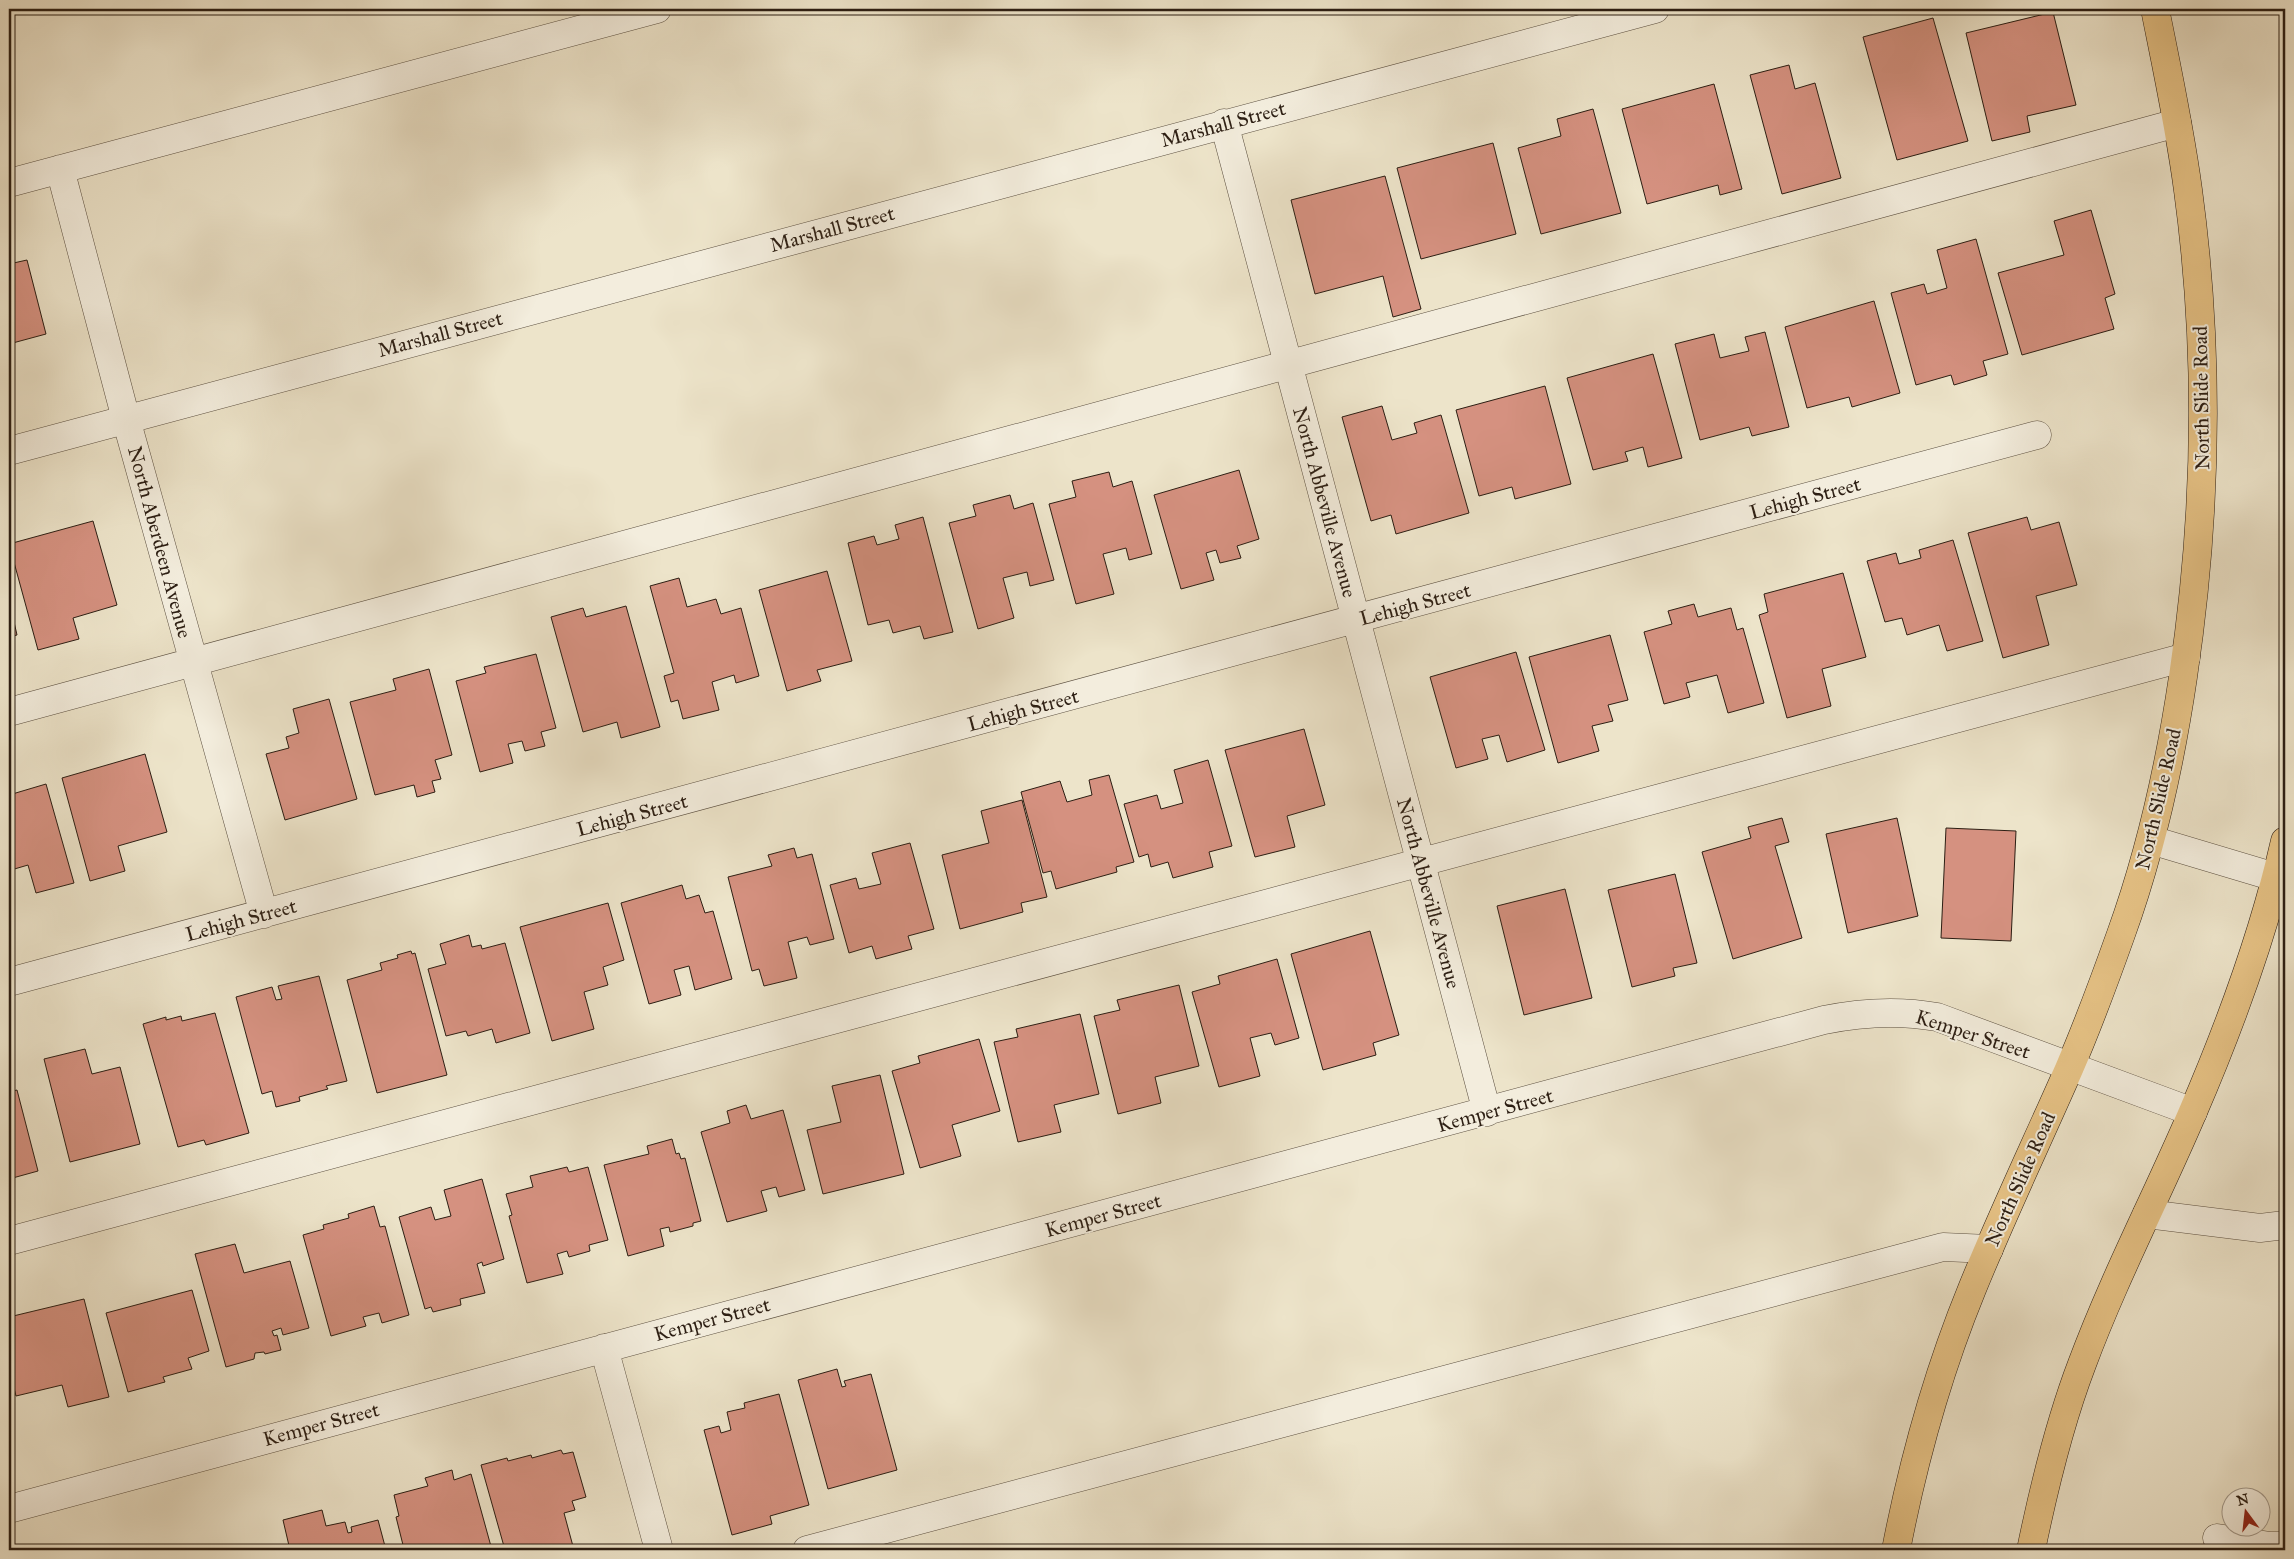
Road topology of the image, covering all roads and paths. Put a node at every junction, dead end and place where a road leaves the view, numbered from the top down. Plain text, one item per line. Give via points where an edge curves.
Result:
1 (656, 9) edge
2 (1655, 9) edge
3 (2155, 9) edge
4 (1618, 13) edge
5 (1224, 123) junction
6 (2177, 123) junction
7 (60, 169) junction
8 (9, 183) edge
9 (1288, 365) junction
10 (126, 419) junction
11 (2038, 435) dead end
12 (9, 450) edge
13 (1356, 620) junction
14 (2186, 657) junction
15 (194, 662) junction
16 (9, 712) edge
17 (2151, 840) junction
18 (2285, 841) edge
19 (1420, 862) junction
20 (2281, 879) edge
21 (264, 914) junction
22 (9, 982) edge
23 (2070, 1067) junction
24 (1487, 1112) junction
25 (2193, 1112) junction
26 (2147, 1214) junction
27 (2285, 1225) edge
28 (9, 1241) edge
29 (1989, 1249) junction
30 (604, 1348) junction
31 (9, 1509) edge
32 (2217, 1538) dead end
33 (2285, 1546) edge
34 (659, 1550) edge
35 (807, 1550) edge
36 (1896, 1550) edge
37 (2031, 1550) edge

1 - 7 street
2 - 4 street, Marshall Street
3 - 6 main road, North Slide Road
4 - 5 street, Marshall Street
5 - 9 street, North Abbeville Avenue
5 - 10 street, Marshall Street
6 - 9 street
6 - 14 main road, North Slide Road via 2197,274 2204,406 2201,514
7 - 8 street
7 - 10 street, North Aberdeen Avenue
9 - 13 street, North Abbeville Avenue
9 - 15 street
10 - 12 street, Marshall Street
10 - 15 street, North Aberdeen Avenue
11 - 13 street, Lehigh Street
13 - 19 street, North Abbeville Avenue
13 - 21 street, Lehigh Street
14 - 17 main road, North Slide Road via 2175,729
14 - 19 street
15 - 16 street
15 - 21 street, North Aberdeen Avenue
17 - 20 street
17 - 23 main road, North Slide Road via 2132,905
18 - 20 main road
19 - 24 street, North Abbeville Avenue
19 - 28 street
20 - 25 main road
21 - 22 street, Lehigh Street
23 - 24 street, Kemper Street via 1937,1017 1910,1012 1857,1013
23 - 25 street, Kemper Street
23 - 29 main road, North Slide Road
24 - 30 street, Kemper Street
25 - 26 main road
26 - 27 street via 2260,1228
26 - 37 main road via 2111,1290 2081,1365 2057,1441
29 - 35 street via 1943,1247
29 - 36 main road, North Slide Road via 1970,1293 1929,1413
30 - 31 street, Kemper Street
30 - 34 street
32 - 33 street

